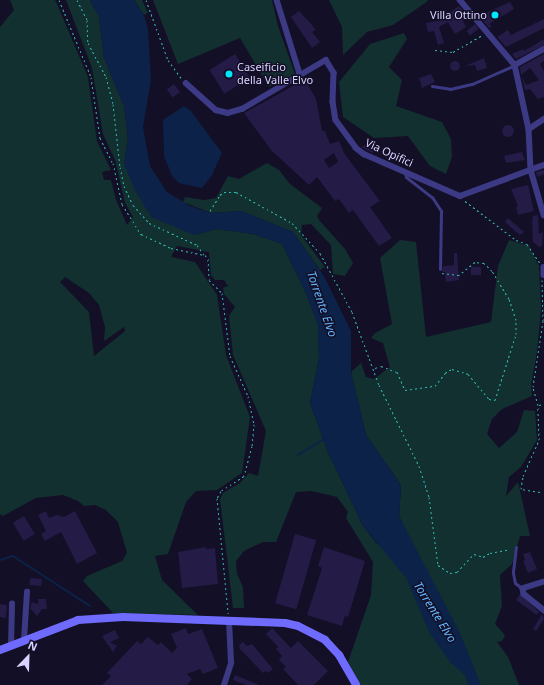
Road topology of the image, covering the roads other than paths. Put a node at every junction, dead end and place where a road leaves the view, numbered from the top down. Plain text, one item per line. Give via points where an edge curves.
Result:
1 (277, 0) edge
2 (460, 0) edge
3 (544, 49) edge
4 (515, 65) junction
5 (300, 74) junction
6 (186, 83) road end
7 (432, 86) dead end
8 (544, 119) edge
9 (529, 129) junction
10 (544, 165) edge
11 (531, 170) junction
12 (405, 172) junction
13 (544, 215) edge
14 (544, 266) edge
15 (440, 269) road end
16 (544, 274) edge
17 (516, 547) road end
18 (544, 582) edge
19 (523, 589) junction
20 (27, 592) dead end
21 (12, 604) dead end
22 (544, 610) edge
23 (229, 621) junction
24 (24, 640) junction
25 (11, 646) junction
26 (0, 650) edge
27 (224, 685) edge
28 (356, 685) edge

1 - 5 street
2 - 4 street
3 - 4 street
4 - 7 lane via 472,84 450,89
4 - 9 street
5 - 6 street, Via Opifici via 242,108 228,113 216,110
5 - 12 street, Via Opifici via 321,61 330,63 334,73 334,114 344,132 364,154
8 - 9 street
9 - 11 street
10 - 11 street
11 - 12 street, Via Opifici via 458,196
11 - 13 street
12 - 15 lane via 406,177 432,197 441,211
14 - 16 street
17 - 19 lane via 513,573 515,582
18 - 19 street
19 - 22 street via 524,594
20 - 24 street
21 - 25 street
23 - 24 street via 123,617 78,620
23 - 27 street via 231,658
23 - 28 street via 298,626 325,640 339,655
24 - 25 street
25 - 26 street

